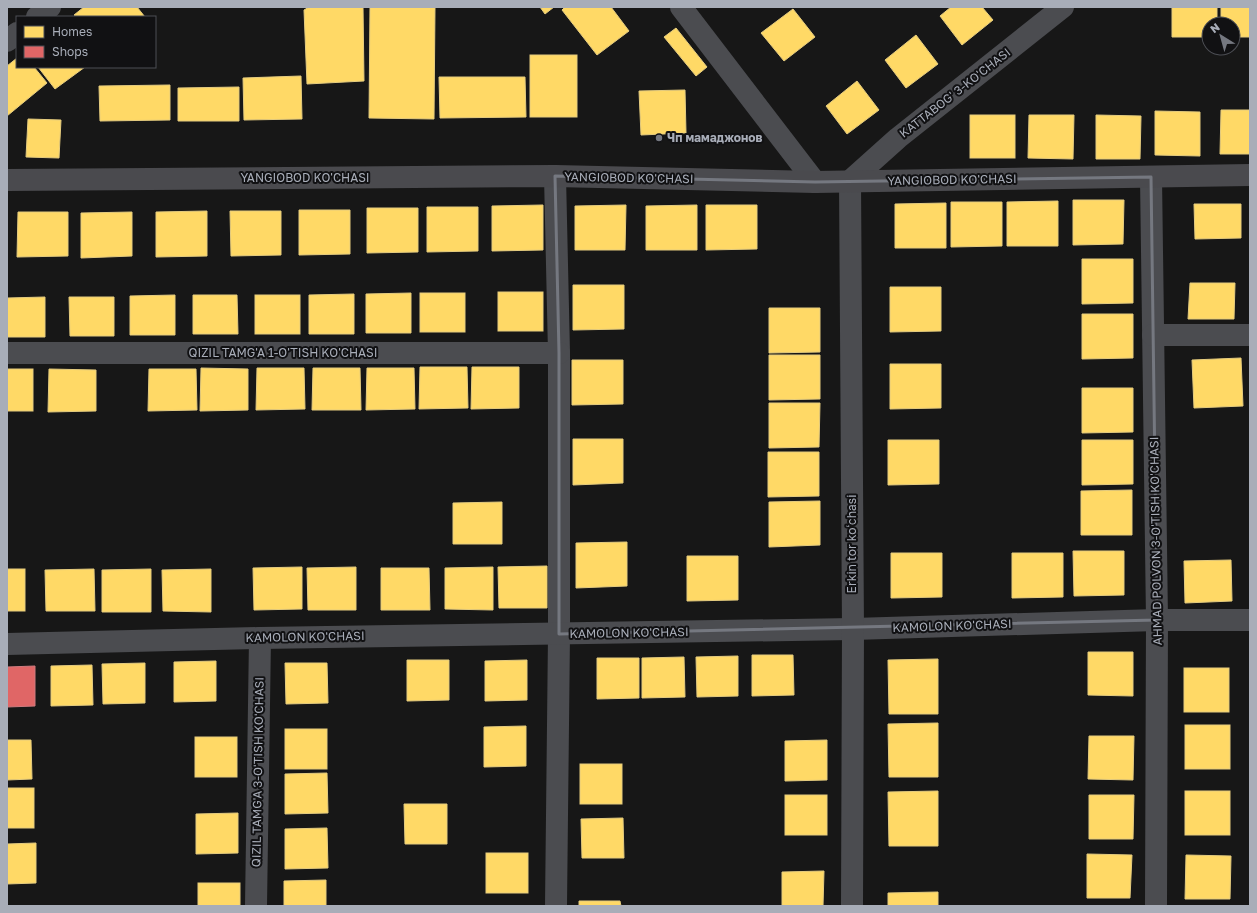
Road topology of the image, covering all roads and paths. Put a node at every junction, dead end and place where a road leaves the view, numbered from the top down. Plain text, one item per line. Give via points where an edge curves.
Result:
1 (50, 7) edge
2 (681, 7) edge
3 (1063, 7) edge
4 (38, 16) edge
5 (16, 34) edge
6 (7, 41) edge
7 (1250, 175) edge
8 (555, 176) junction
9 (1151, 177) junction
10 (7, 180) edge
11 (850, 181) junction
12 (815, 182) junction
13 (1153, 335) junction
14 (1250, 335) edge
15 (559, 352) junction
16 (7, 353) edge
17 (1157, 620) junction
18 (1250, 620) edge
19 (853, 629) junction
20 (559, 634) junction
21 (260, 638) junction
22 (7, 644) edge
23 (256, 906) edge
24 (556, 906) edge
25 (852, 906) edge
26 (1156, 906) edge

1 - 4 street
2 - 12 street
3 - 11 street, KATTABOG' 3-KO'CHASI via 898,138
5 - 6 street
7 - 9 street, YANGIOBOD KO'CHASI
8 - 10 street, YANGIOBOD KO'CHASI
8 - 12 street, YANGIOBOD KO'CHASI
8 - 15 street
9 - 11 street, YANGIOBOD KO'CHASI
9 - 13 street, AHMAD POLVON 3-O'TISH KO'CHASI
11 - 12 street, YANGIOBOD KO'CHASI
11 - 19 street, Erkin tor koʻchasi
13 - 14 street
13 - 17 street, AHMAD POLVON 3-O'TISH KO'CHASI
15 - 16 street, QIZIL TAMG'A 1-O'TISH KO'CHASI
15 - 20 street
17 - 18 street, KAMOLON KO'CHASI
17 - 19 street, KAMOLON KO'CHASI
17 - 26 street, AHMAD POLVON 3-O'TISH KO'CHASI
19 - 20 street, KAMOLON KO'CHASI
19 - 25 street, Erkin tor koʻchasi
20 - 21 street, KAMOLON KO'CHASI
20 - 24 street
21 - 22 street, KAMOLON KO'CHASI
21 - 23 street, QIZIL TAMG'A 3-O'TISH KO'CHASI

